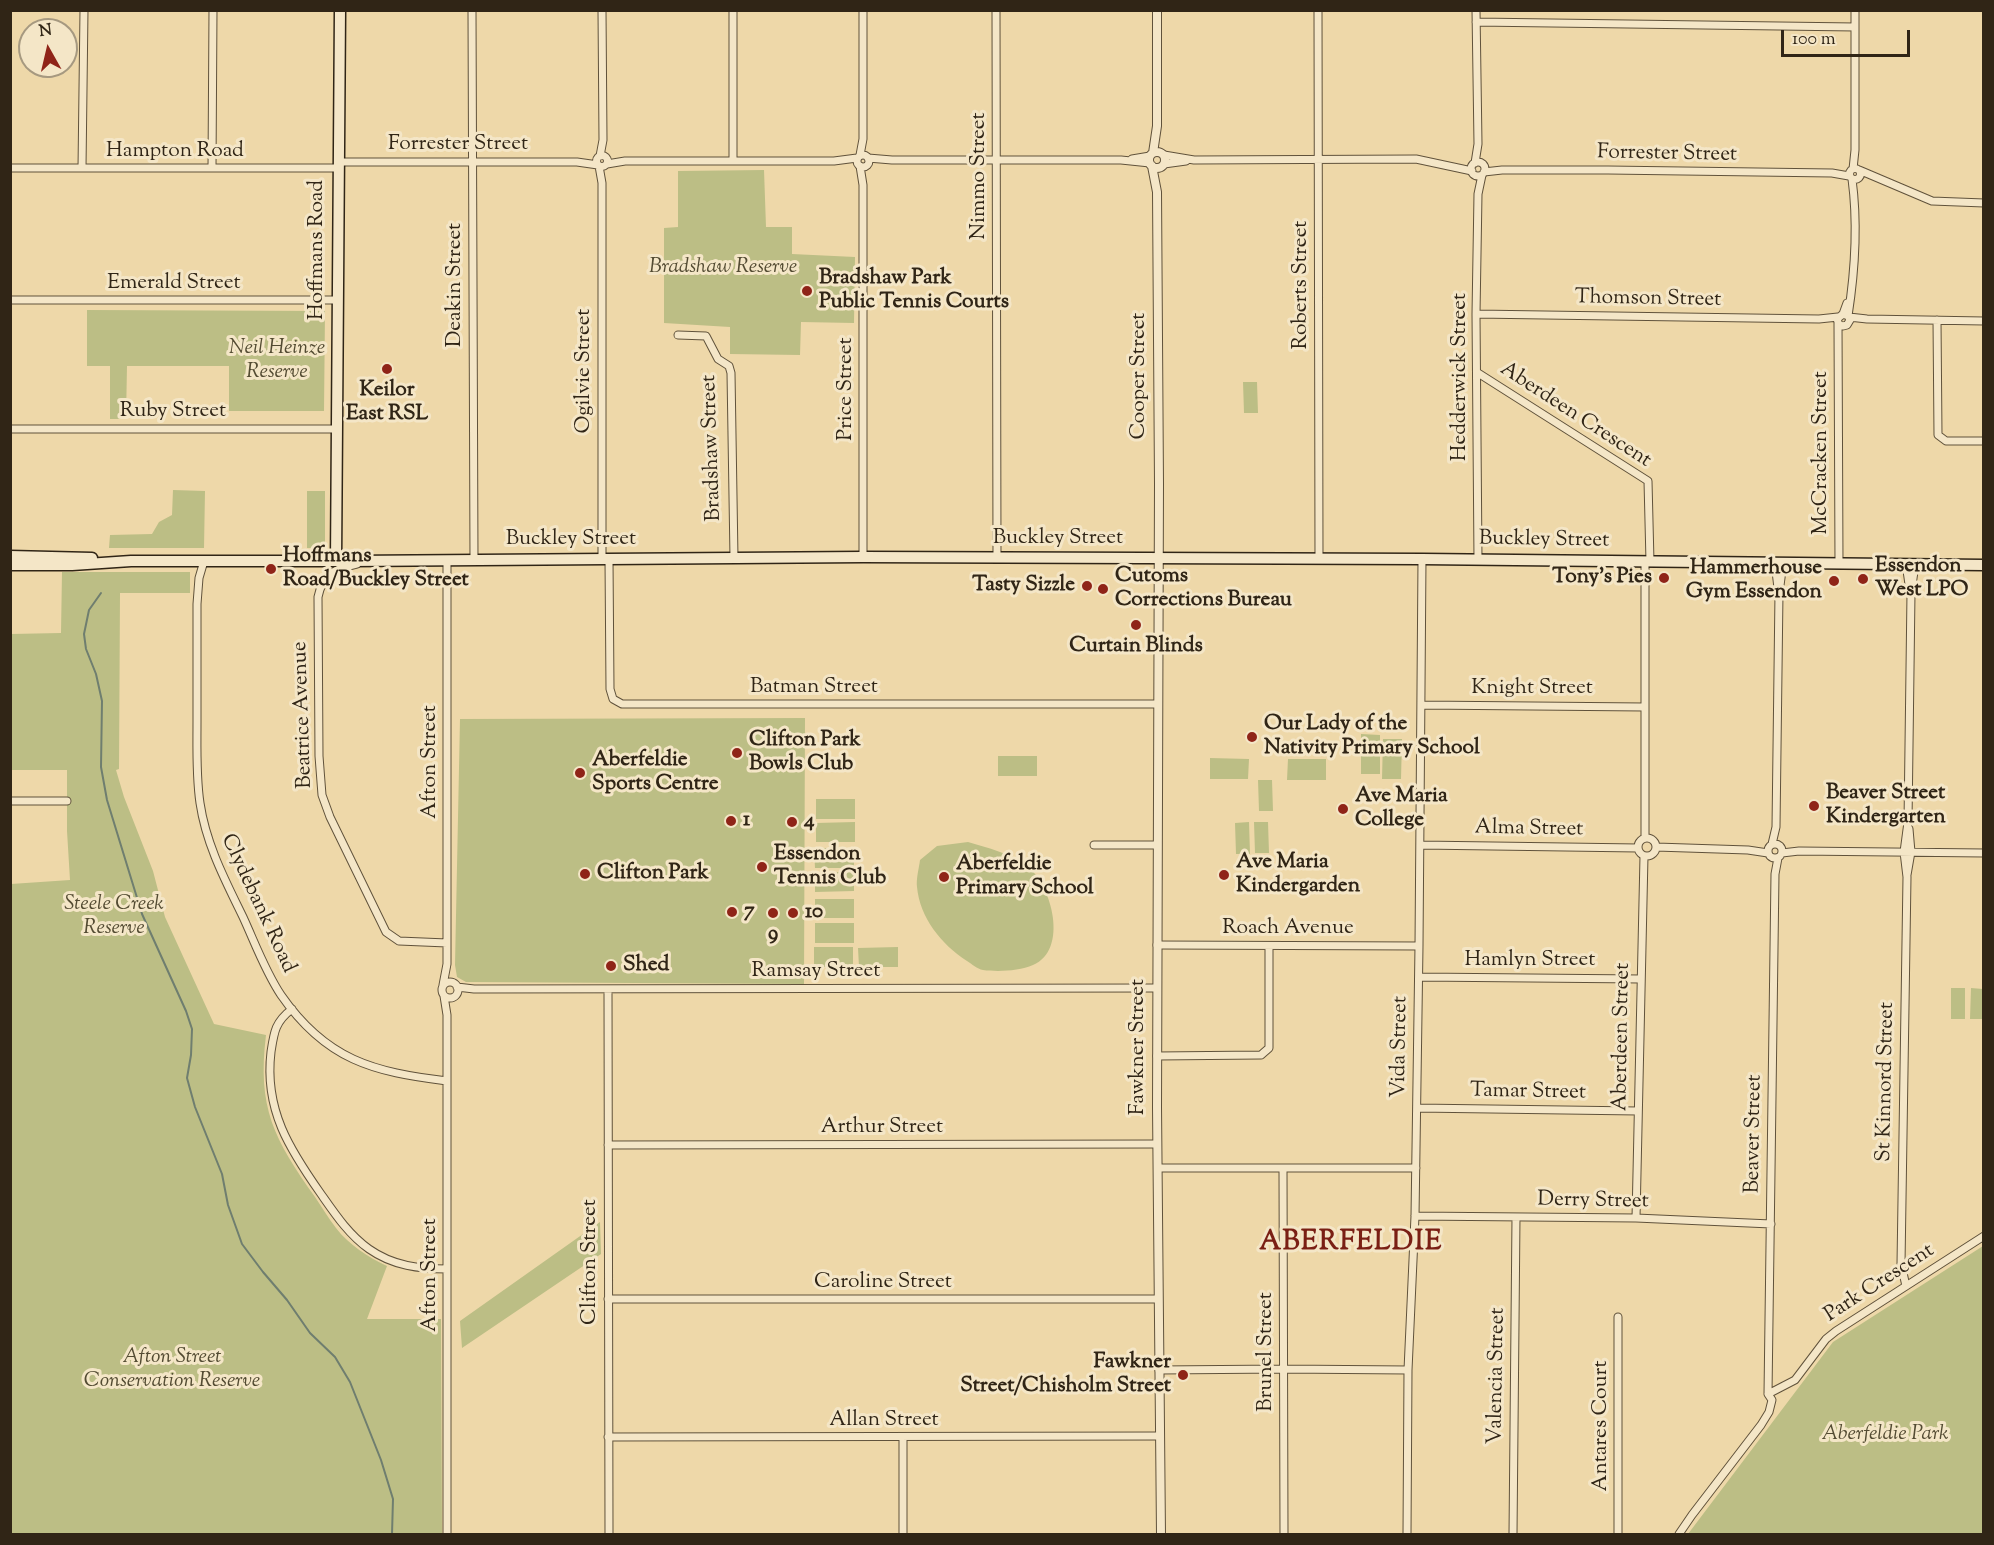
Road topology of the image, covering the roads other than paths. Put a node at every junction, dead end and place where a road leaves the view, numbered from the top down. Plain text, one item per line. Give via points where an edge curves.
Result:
1 (84, 10) edge
2 (213, 10) edge
3 (340, 10) edge
4 (472, 10) edge
5 (602, 10) edge
6 (733, 10) edge
7 (863, 10) edge
8 (996, 10) edge
9 (1157, 10) edge
10 (1318, 10) edge
11 (1476, 10) edge
12 (1855, 10) edge
13 (1476, 22) junction
14 (1855, 27) junction
15 (733, 160) junction
16 (996, 160) junction
17 (1157, 160) junction
18 (1318, 160) junction
19 (473, 161) junction
20 (603, 161) junction
21 (863, 161) junction
22 (339, 165) junction
23 (10, 168) edge
24 (82, 168) junction
25 (212, 168) junction
26 (1479, 169) junction
27 (1855, 174) junction
28 (1983, 203) edge
29 (10, 300) edge
30 (338, 300) junction
31 (1476, 314) junction
32 (1843, 320) junction
33 (1937, 320) junction
34 (1983, 321) edge
35 (678, 335) dead end
36 (1478, 373) junction
37 (10, 429) edge
38 (336, 429) junction
39 (1983, 441) edge
40 (10, 556) edge
41 (863, 557) junction
42 (734, 558) junction
43 (997, 558) junction
44 (605, 559) junction
45 (1158, 559) junction
46 (1319, 559) junction
47 (1422, 559) junction
48 (447, 560) junction
49 (474, 560) junction
50 (1478, 560) junction
51 (131, 561) junction
52 (204, 561) junction
53 (336, 561) junction
54 (371, 561) junction
55 (1647, 562) junction
56 (1779, 563) junction
57 (1839, 564) junction
58 (1910, 564) junction
59 (10, 565) edge
60 (1983, 565) edge
61 (1157, 704) junction
62 (1421, 705) junction
63 (1644, 706) junction
64 (10, 801) edge
65 (67, 801) dead end
66 (1645, 838) junction
67 (1094, 845) dead end
68 (1157, 845) junction
69 (1420, 845) junction
70 (1656, 847) junction
71 (1638, 848) junction
72 (1775, 851) junction
73 (1907, 852) junction
74 (1983, 853) edge
75 (1644, 856) junction
76 (447, 943) junction
77 (1158, 945) junction
78 (1269, 946) junction
79 (1419, 946) junction
80 (447, 964) junction
81 (1419, 977) junction
82 (1641, 979) junction
83 (443, 985) junction
84 (1157, 988) junction
85 (455, 990) junction
86 (608, 990) junction
87 (444, 996) junction
88 (292, 1009) junction
89 (447, 1015) junction
90 (1157, 1056) junction
91 (447, 1082) junction
92 (1417, 1108) junction
93 (1638, 1111) junction
94 (608, 1144) junction
95 (1157, 1144) junction
96 (1158, 1168) junction
97 (1416, 1168) junction
98 (1283, 1169) junction
99 (1415, 1216) junction
100 (1516, 1217) junction
101 (1636, 1218) junction
102 (1771, 1224) junction
103 (1983, 1236) edge
104 (447, 1269) junction
105 (1906, 1286) junction
106 (608, 1299) junction
107 (1158, 1299) junction
108 (1618, 1317) dead end
109 (1283, 1369) junction
110 (1159, 1370) junction
111 (1408, 1370) junction
112 (1768, 1394) junction
113 (1160, 1436) junction
114 (608, 1437) junction
115 (903, 1437) junction
116 (447, 1534) edge
117 (609, 1534) edge
118 (903, 1534) edge
119 (1161, 1534) edge
120 (1284, 1534) edge
121 (1407, 1534) edge
122 (1513, 1534) edge
123 (1618, 1534) edge
124 (1679, 1534) edge

1 - 24 street
2 - 25 street
3 - 22 main road, Hoffmans Road
4 - 19 street, Deakin Street
5 - 20 street, Ogilvie Street
6 - 15 street
7 - 21 street, Price Street
8 - 16 street, Nimmo Street
9 - 17 street, Cooper Street
10 - 18 street, Roberts Street
11 - 13 street, Hedderwick Street
12 - 14 street, McCracken Street
13 - 14 street
13 - 26 street, Hedderwick Street
14 - 27 street, McCracken Street
15 - 20 street, Forrester Street
15 - 21 street, Forrester Street
16 - 17 street, Forrester Street
16 - 21 street, Forrester Street
16 - 43 street, Nimmo Street
17 - 18 street, Forrester Street
17 - 45 street, Cooper Street
18 - 26 street, Forrester Street via 1416,159
18 - 46 street, Roberts Street
19 - 20 street, Forrester Street
19 - 22 street, Forrester Street
19 - 49 street, Deakin Street
20 - 44 street, Ogilvie Street
21 - 41 street, Price Street
22 - 25 street, Hampton Road
22 - 30 main road, Hoffmans Road
23 - 24 street, Hampton Road
24 - 25 street, Hampton Road
26 - 27 street, Forrester Street
26 - 31 street, Hedderwick Street
27 - 28 street, Forrester Street via 1875,177 1932,201
27 - 32 street, McCracken Street via 1855,263
29 - 30 street, Emerald Street
30 - 38 main road, Hoffmans Road
31 - 32 street, Thomson Street
31 - 36 street, Hedderwick Street
32 - 33 street, Thomson Street
32 - 57 street, McCracken Street via 1839,341
33 - 34 street, Thomson Street
33 - 39 street via 1938,435 1943,441
35 - 42 street, Bradshaw Street via 705,336 718,359 729,366
36 - 50 street, Hedderwick Street
36 - 55 street, Aberdeen Crescent via 1648,481
37 - 38 street, Ruby Street
38 - 53 main road, Hoffmans Road
40 - 51 main road, Buckley Street
41 - 42 main road, Buckley Street
41 - 43 main road, Buckley Street
42 - 44 main road, Buckley Street
43 - 45 main road, Buckley Street
44 - 49 main road, Buckley Street
44 - 61 street, Batman Street via 610,689 613,699 622,704
45 - 46 main road, Buckley Street
45 - 61 street, Fawkner Street
46 - 47 main road, Buckley Street
47 - 50 main road, Buckley Street
47 - 62 street, Vida Street
48 - 49 main road, Buckley Street
48 - 54 main road, Buckley Street
48 - 76 street, Afton Street
50 - 55 main road, Buckley Street
51 - 52 main road, Buckley Street
51 - 59 main road, Buckley Street
52 - 53 main road, Buckley Street
52 - 88 street, Clydebank Road via 197,604 197,769 204,823 229,887 276,986
53 - 54 main road, Buckley Street
54 - 76 street, Beatrice Avenue via 339,568 322,582 318,597 321,786 326,806 386,932 407,942
55 - 56 main road, Buckley Street
55 - 63 street
56 - 57 main road, Buckley Street
56 - 72 street, Beaver Street
57 - 58 main road, Buckley Street
58 - 60 main road, Buckley Street
58 - 73 street, St Kinnord Street
61 - 68 street, Fawkner Street
62 - 63 street, Knight Street
62 - 69 street, Vida Street
63 - 66 street
64 - 65 street
66 - 70 street
66 - 71 street
67 - 68 street
68 - 77 street, Fawkner Street
69 - 71 street, Alma Street
69 - 79 street, Vida Street
70 - 72 street
70 - 75 street via 1652,854
71 - 75 street
72 - 73 street
72 - 102 street, Beaver Street
73 - 74 street
73 - 105 street, St Kinnord Street via 1901,1264
75 - 82 street, Aberdeen Street
76 - 80 street, Afton Street
77 - 78 street, Roach Avenue
77 - 84 street, Fawkner Street
78 - 79 street, Roach Avenue
78 - 90 street via 1269,1048 1262,1055
79 - 81 street, Vida Street
80 - 83 street, Afton Street
80 - 85 street, Afton Street
81 - 82 street, Hamlyn Street
81 - 92 street, Vida Street
82 - 93 street, Aberdeen Street
83 - 85 street via 447,982
83 - 87 street, Afton Street
84 - 86 street, Ramsay Street
84 - 90 street, Fawkner Street
85 - 86 street, Ramsay Street
85 - 87 street, Ramsay Street via 448,998
85 - 89 street, Afton Street
86 - 94 street, Clifton Street
87 - 89 street, Afton Street
88 - 91 street, Clydebank Road via 317,1036 356,1061 402,1076
88 - 104 street via 277,1024 270,1071 275,1108 295,1158 347,1229 370,1250 410,1267
89 - 91 street, Afton Street
90 - 95 street, Fawkner Street
91 - 104 street, Afton Street
92 - 93 street, Tamar Street
92 - 97 street, Vida Street
93 - 101 street, Aberdeen Street
94 - 95 street, Arthur Street
94 - 106 street, Clifton Street
95 - 96 street, Fawkner Street
96 - 98 street
96 - 107 street, Fawkner Street
97 - 98 street
97 - 99 street, Vida Street
98 - 109 street, Brunel Street
99 - 100 street, Derry Street
99 - 111 street, Vida Street
100 - 101 street, Derry Street
100 - 122 street, Valencia Street
101 - 102 street, Derry Street
102 - 112 street, Beaver Street
103 - 105 street, Park Crescent
104 - 116 street, Afton Street
105 - 112 street, Park Crescent via 1836,1331 1795,1380
106 - 107 street, Caroline Street
106 - 114 street, Clifton Street
107 - 110 street, Fawkner Street
108 - 123 street, Antares Court
109 - 110 street
109 - 111 street
109 - 120 street, Brunel Street
110 - 113 street, Fawkner Street
111 - 121 street, Vida Street
112 - 124 street via 1772,1400 1761,1425
113 - 115 street, Allan Street
113 - 119 street, Fawkner Street
114 - 115 street, Allan Street
114 - 117 street, Clifton Street
115 - 118 street

